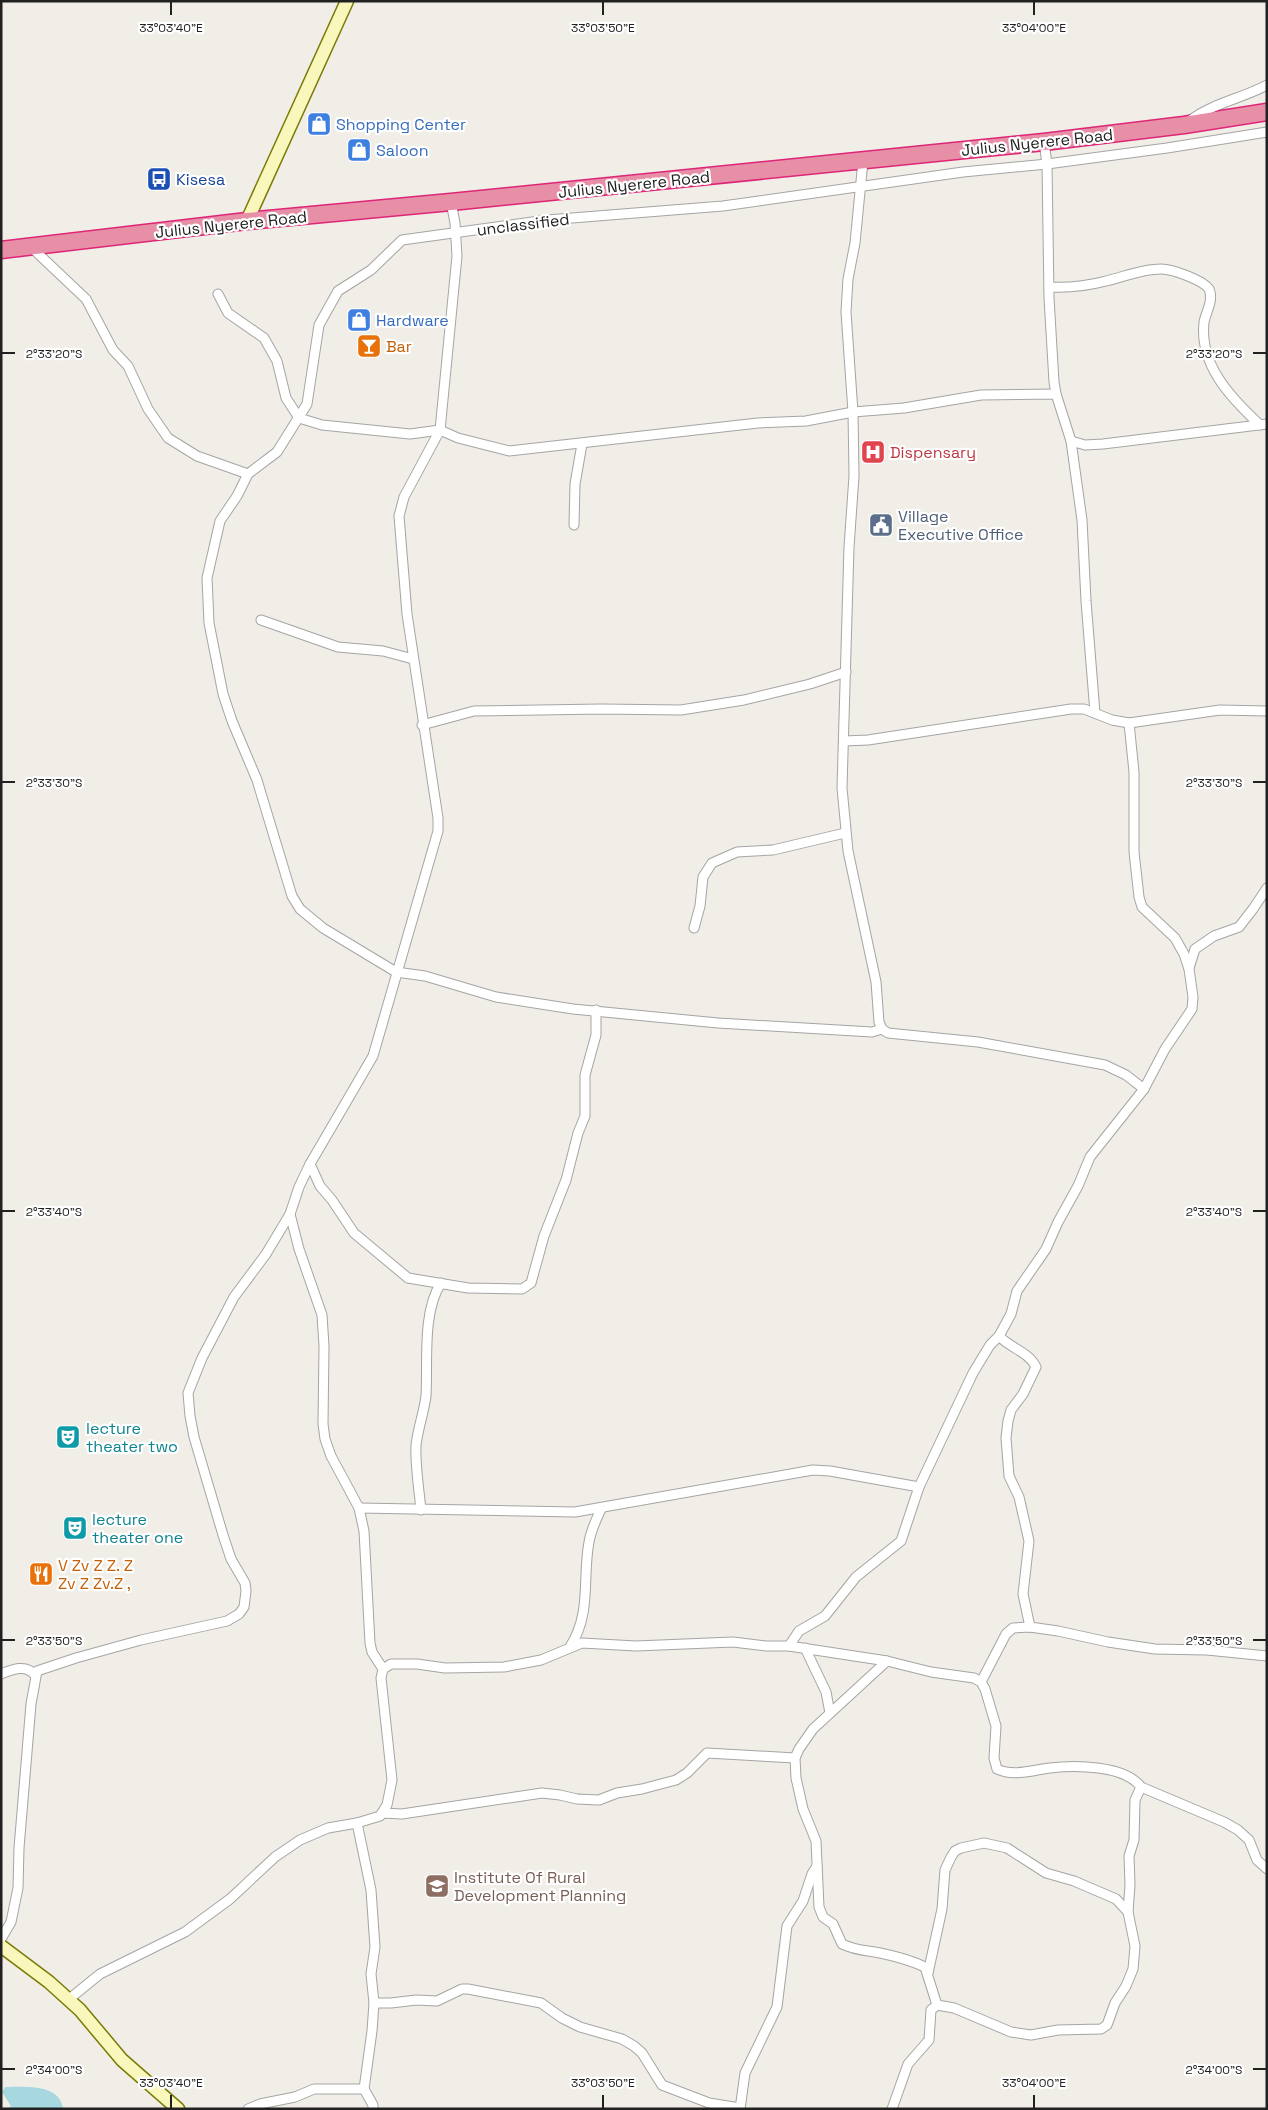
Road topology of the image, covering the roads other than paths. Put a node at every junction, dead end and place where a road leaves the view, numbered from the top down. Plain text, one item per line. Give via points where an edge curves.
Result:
1 (347, 1) edge
2 (1267, 85) edge
3 (1267, 112) edge
4 (1184, 126) junction
5 (1267, 132) edge
6 (1044, 142) junction
7 (863, 161) junction
8 (1047, 164) junction
9 (860, 188) junction
10 (451, 202) junction
11 (247, 221) junction
12 (456, 233) junction
13 (31, 247) junction
14 (1, 250) edge
15 (1049, 287) junction
16 (218, 294) dead end
17 (1056, 394) junction
18 (853, 412) junction
19 (299, 418) junction
20 (1263, 424) edge
21 (440, 430) junction
22 (1071, 441) junction
23 (582, 444) junction
24 (1085, 445) junction
25 (1072, 454) junction
26 (248, 474) junction
27 (574, 525) dead end
28 (261, 620) dead end
29 (413, 659) junction
30 (846, 672) junction
31 (1267, 711) edge
32 (1095, 713) junction
33 (1130, 723) junction
34 (422, 725) junction
35 (844, 741) junction
36 (845, 832) junction
37 (1267, 888) edge
38 (694, 928) dead end
39 (1189, 969) junction
40 (396, 972) junction
41 (596, 1010) junction
42 (882, 1029) junction
43 (1144, 1088) junction
44 (310, 1164) junction
45 (290, 1214) junction
46 (441, 1283) junction
47 (999, 1336) junction
48 (919, 1487) junction
49 (360, 1508) junction
50 (600, 1509) junction
51 (421, 1510) junction
52 (1030, 1627) junction
53 (789, 1646) junction
54 (570, 1647) junction
55 (805, 1648) junction
56 (1267, 1656) edge
57 (887, 1661) junction
58 (383, 1669) junction
59 (1, 1674) edge
60 (35, 1675) junction
61 (981, 1682) junction
62 (830, 1713) junction
63 (795, 1758) junction
64 (1141, 1786) junction
65 (382, 1813) junction
66 (357, 1823) junction
67 (818, 1866) junction
68 (1267, 1869) edge
69 (1128, 1912) junction
70 (1, 1939) edge
71 (1, 1946) edge
72 (928, 1973) junction
73 (68, 2000) junction
74 (374, 2003) junction
75 (937, 2005) junction
76 (364, 2089) junction
77 (740, 2108) edge
78 (178, 2109) edge
79 (248, 2109) edge
80 (372, 2109) edge
81 (892, 2109) edge

1 - 11 street
2 - 4 street via 1201,112
3 - 4 highway, Julius Nyerere Road
4 - 6 highway, Julius Nyerere Road
5 - 8 street, unclassified
6 - 7 highway, Julius Nyerere Road
6 - 8 street
7 - 9 street
7 - 10 highway, Julius Nyerere Road
8 - 9 street, unclassified via 963,172
8 - 15 street
9 - 12 street, unclassified via 723,206 547,220
9 - 18 street via 846,312
10 - 11 highway, Julius Nyerere Road
10 - 12 street
11 - 13 highway, Julius Nyerere Road
12 - 19 street, unclassified via 402,240 371,270 338,290 319,325 308,404
12 - 21 street via 453,311
13 - 14 highway, Julius Nyerere Road
13 - 26 street via 86,299 113,350 128,366 148,409 168,438 197,456
15 - 17 street
15 - 20 street via 1086,286 1164,269 1201,282 1210,291 1204,338 1212,366 1220,383 1233,398
16 - 19 street via 228,313 264,338 277,361 286,398
17 - 18 street via 981,395 904,408
17 - 22 street
18 - 23 street via 806,421 758,423
18 - 30 street via 854,476
19 - 21 street via 322,425 410,434
19 - 26 street, unclassified via 277,452
20 - 24 street
21 - 23 street via 509,451
21 - 29 street via 404,497 399,516 406,614
22 - 24 street
22 - 25 street
23 - 27 street via 575,484
24 - 25 street via 1076,448
25 - 32 street via 1082,520
26 - 40 street via 220,521 207,578 209,623 223,694 258,780 292,896 300,909 324,928
28 - 29 street via 338,647 383,651
29 - 34 street
30 - 34 street via 744,700 681,710 474,711
30 - 35 street
31 - 33 street via 1220,710
32 - 33 street
32 - 35 street via 1071,709
33 - 39 street via 1134,852 1139,897 1142,907 1175,938
34 - 40 street via 438,830
35 - 36 street via 842,788
36 - 38 street via 773,850 738,852 712,863 702,877 700,906
36 - 42 street via 870,944
37 - 39 street via 1239,927 1214,936 1195,948
39 - 43 street via 1192,1009
40 - 41 street via 425,976 496,998
40 - 44 street via 373,1056
41 - 42 street via 718,1023 872,1032
41 - 46 street via 596,1035 585,1080 586,1116 531,1283 522,1289 468,1288
42 - 43 street via 895,1034 978,1042 1105,1065
43 - 47 street via 1090,1157 1046,1249 1017,1290 1011,1314
44 - 45 street
44 - 46 street via 320,1186 354,1233 368,1246 408,1278
45 - 49 street via 322,1315 325,1439
45 - 60 street via 234,1297 188,1393 194,1437 231,1559 244,1583 244,1607 227,1621 86,1655 40,1669
46 - 51 street via 432,1306 427,1343 426,1398 416,1446
47 - 48 street via 973,1374
47 - 52 street via 1030,1358 1036,1367 1011,1410 1006,1438 1009,1476 1019,1496 1029,1542 1023,1594
48 - 50 street via 813,1470
48 - 53 street via 901,1542 856,1577 825,1616 798,1631
49 - 51 street
49 - 58 street via 370,1643
50 - 51 street via 575,1512
50 - 54 street via 588,1544 581,1626
52 - 56 street via 1155,1649
52 - 61 street via 1013,1628 1006,1634
53 - 54 street via 733,1642 636,1646 593,1642
53 - 55 street
54 - 58 street via 541,1660 504,1667 391,1664
55 - 57 street
55 - 62 street via 826,1692
57 - 61 street
57 - 62 street
58 - 65 street via 382,1695 392,1780
59 - 60 street via 24,1668 31,1669
60 - 70 street via 18,1888 11,1922
61 - 64 street via 996,1726 994,1758 997,1769 1027,1772 1051,1768 1094,1768 1122,1773 1136,1779
62 - 63 street via 798,1748
63 - 65 street via 707,1753 676,1780 599,1800 542,1793 402,1814
63 - 67 street via 796,1778 816,1841
64 - 68 street via 1238,1830 1249,1840 1257,1860
64 - 69 street via 1135,1800 1134,1840 1128,1856
65 - 66 street
66 - 73 street via 328,1828 300,1840 185,1932 100,1974
66 - 74 street via 371,1890
67 - 72 street via 818,1907 833,1924 842,1944 911,1961 925,1966
67 - 77 street via 803,1901 787,1926 777,2007 745,2073
69 - 72 street via 1116,1899 1046,1872 1007,1848 984,1843 961,1848 955,1851 945,1870 942,1909
69 - 75 street via 1135,1946 1134,1969 1107,2025 1101,2029 1058,2030 1031,2035 1011,2032 954,2008
71 - 73 street
72 - 75 street
73 - 78 street via 122,2060
74 - 76 street
74 - 77 street via 437,2001 462,1989 536,2002 580,2027 634,2046 646,2058 662,2085 709,2103
75 - 81 street via 931,2010 929,2040 908,2064
76 - 79 street via 314,2090
76 - 80 street

